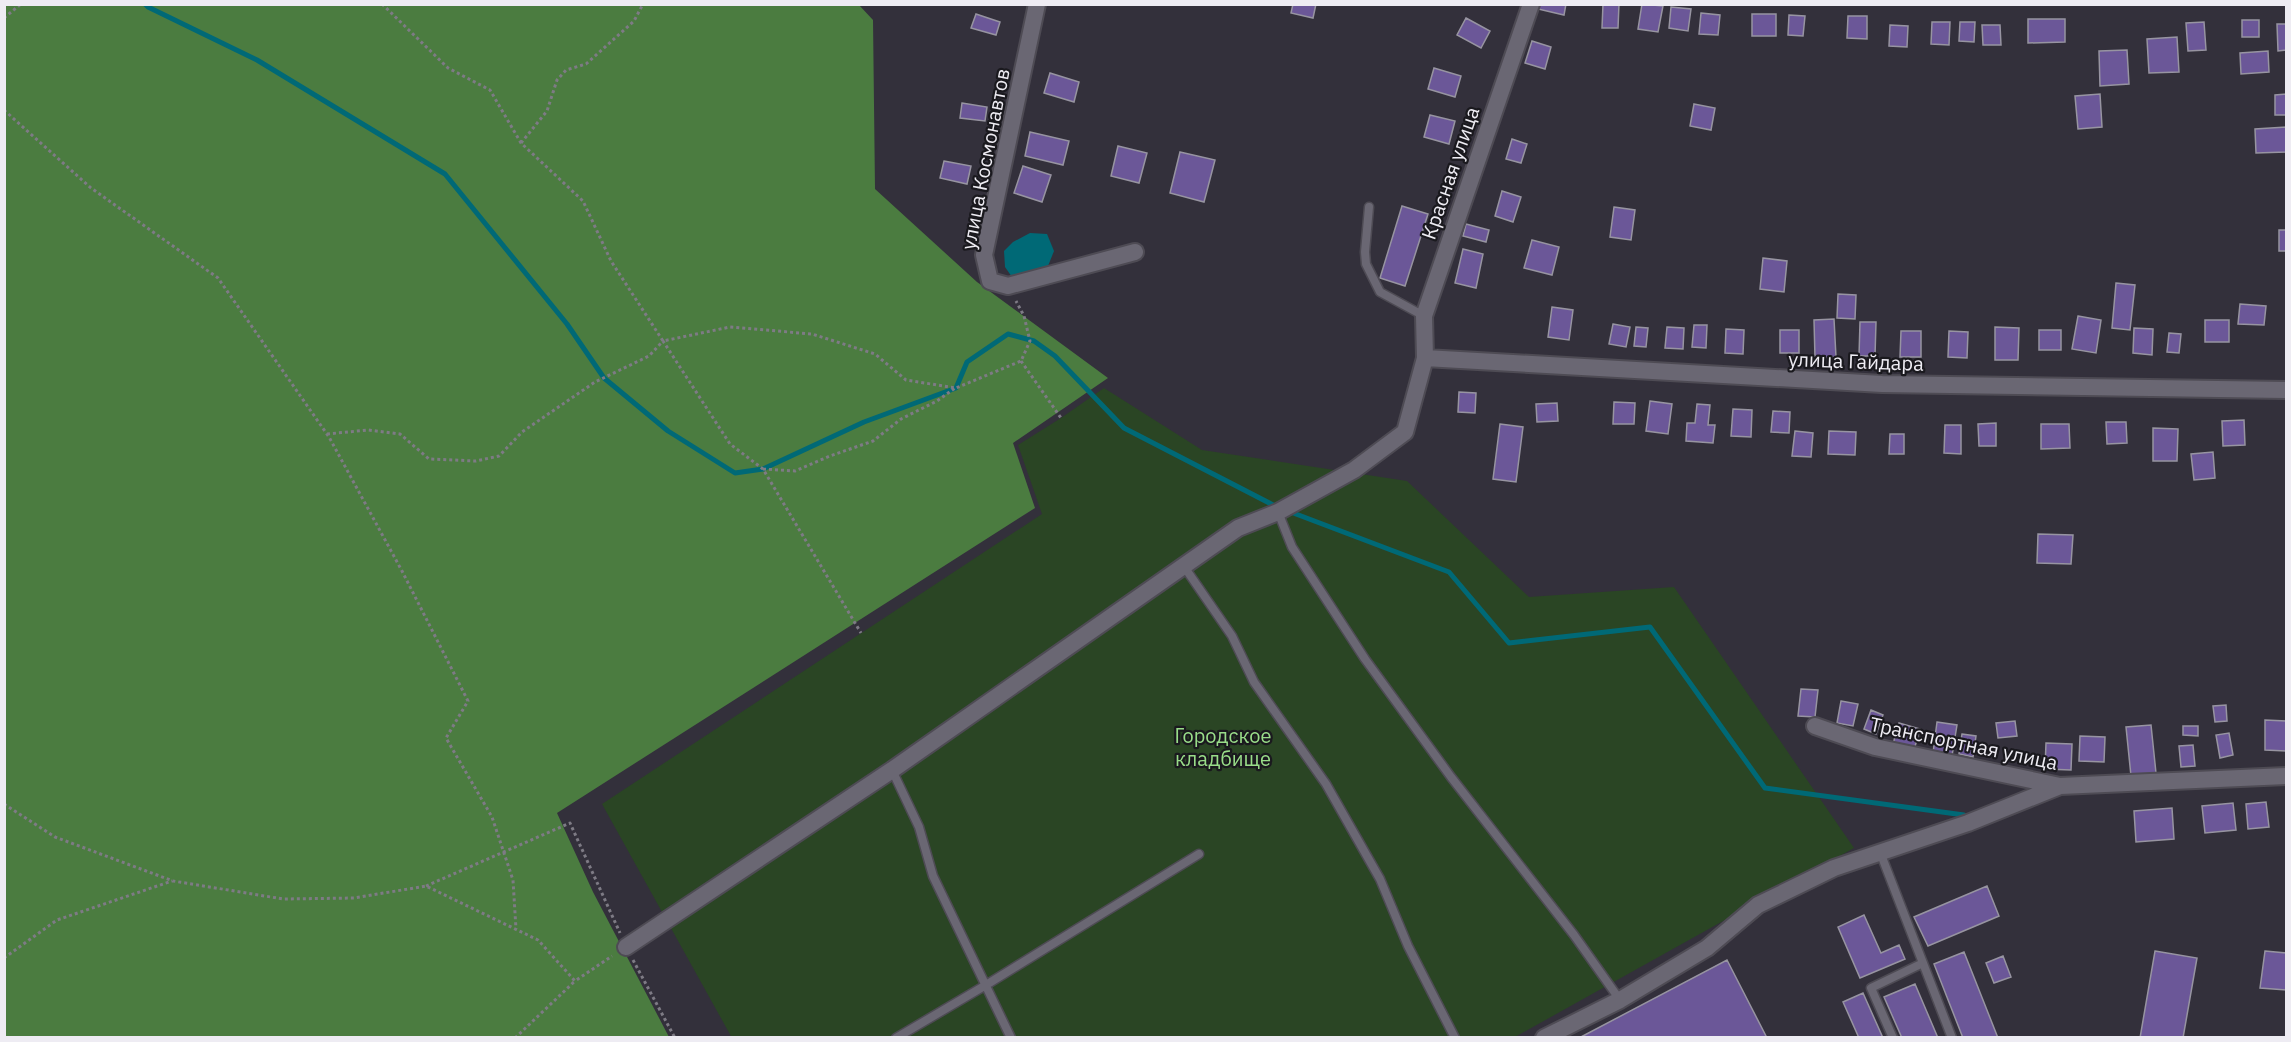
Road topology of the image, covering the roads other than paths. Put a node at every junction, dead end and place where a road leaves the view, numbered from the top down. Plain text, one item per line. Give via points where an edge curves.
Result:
1 (1037, 4) edge
2 (1531, 4) edge
3 (1369, 207) dead end
4 (1134, 252) dead end
5 (1424, 316) junction
6 (1425, 358) junction
7 (2286, 390) edge
8 (1278, 512) junction
9 (1183, 565) junction
10 (1815, 726) dead end
11 (892, 770) junction
12 (2286, 776) edge
13 (2060, 786) junction
14 (1880, 851) junction
15 (1199, 854) dead end
16 (626, 947) road end
17 (1923, 963) junction
18 (986, 986) junction
19 (1620, 1000) junction
20 (896, 1038) edge
21 (1011, 1038) edge
22 (1455, 1038) edge
23 (1544, 1038) edge
24 (1893, 1038) edge
25 (1952, 1038) edge

1 - 4 street, улица Космонавтов via 984,255 990,281 1008,286
2 - 5 street, Красная улица
3 - 5 lane via 1366,264 1380,292
5 - 6 street, Красная улица
6 - 7 street, улица Гайдара via 1882,384
6 - 8 street, Красная улица via 1405,432 1354,470
8 - 9 street, Красная улица via 1238,528
8 - 19 lane via 1292,548 1365,659
9 - 11 street, Красная улица
9 - 22 lane via 1232,636 1254,682 1326,784 1380,879 1408,946
10 - 13 street, Транспортная улица via 1875,747
11 - 16 street, Красная улица
11 - 18 lane via 919,827 933,876
12 - 13 street, Транспортная улица
13 - 14 street via 1968,823
14 - 17 lane
14 - 19 street via 1834,868 1758,905 1707,948
15 - 18 lane
17 - 24 lane via 1871,988
17 - 25 lane
18 - 20 lane
18 - 21 lane
19 - 23 street

